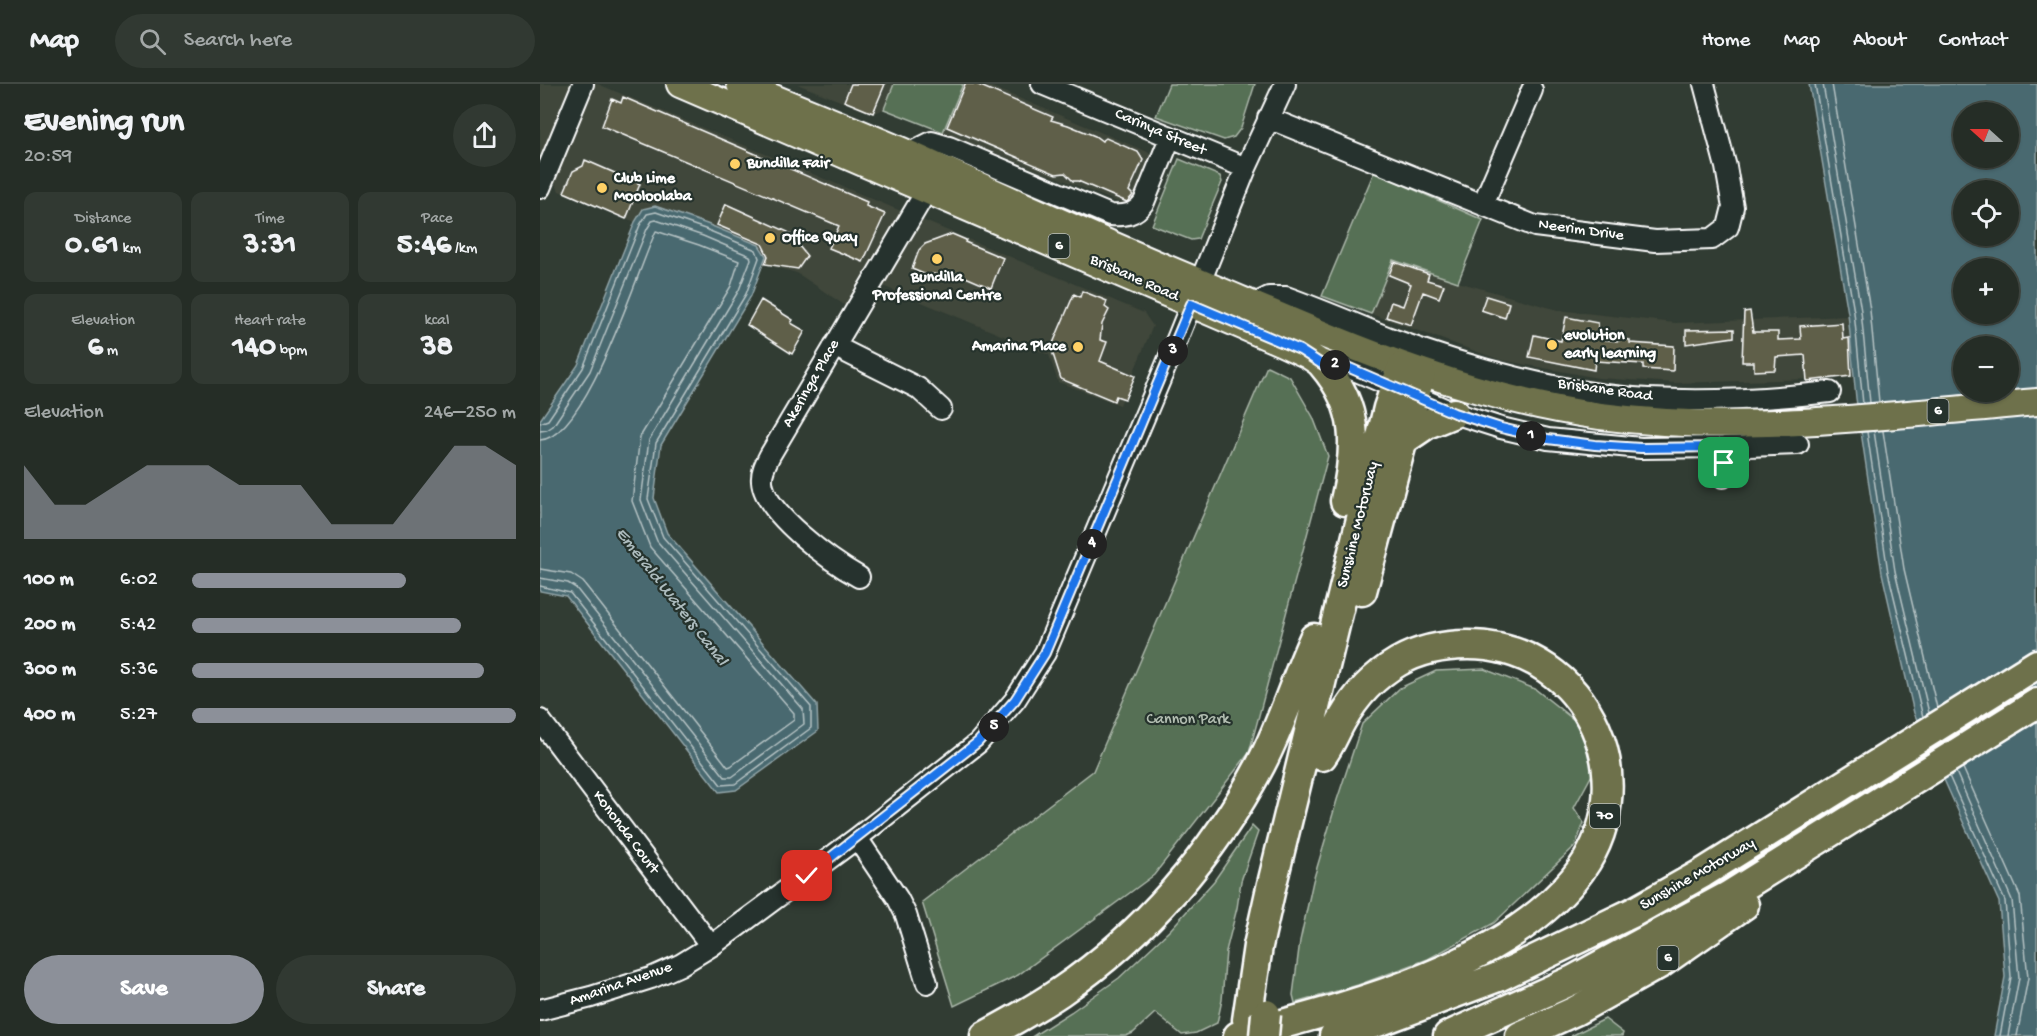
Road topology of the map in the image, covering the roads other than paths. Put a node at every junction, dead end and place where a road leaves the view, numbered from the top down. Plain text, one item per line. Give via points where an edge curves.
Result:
1 (583, 84) edge
2 (680, 84) edge
3 (1042, 84) edge
4 (1285, 84) edge
5 (1704, 84) edge
6 (751, 86) edge
7 (1532, 90) dead end
8 (1268, 118) junction
9 (1170, 138) junction
10 (908, 154) junction
11 (545, 160) edge
12 (1246, 168) junction
13 (931, 178) junction
14 (540, 188) edge
15 (1483, 204) junction
16 (1196, 293) junction
17 (1253, 305) junction
18 (834, 346) junction
19 (1323, 365) junction
20 (1408, 380) junction
21 (1514, 388) junction
22 (1830, 392) dead end
23 (2037, 402) edge
24 (941, 409) dead end
25 (1454, 413) junction
26 (1597, 416) junction
27 (1501, 428) junction
28 (1402, 441) junction
29 (1798, 444) dead end
30 (1595, 445) junction
31 (1723, 447) junction
32 (1723, 477) dead end
33 (859, 577) dead end
34 (1314, 638) junction
35 (2037, 664) edge
36 (2037, 703) edge
37 (540, 720) edge
38 (1322, 756) junction
39 (857, 838) junction
40 (1796, 854) junction
41 (1265, 914) junction
42 (711, 946) junction
43 (927, 983) dead end
44 (540, 1011) edge
45 (1252, 1028) edge
46 (985, 1036) edge
47 (1334, 1036) edge
48 (1448, 1036) edge
49 (1520, 1036) edge

1 - 11 street
2 - 13 main road, Brisbane Road / 6
3 - 9 street, Carinya Street
4 - 8 street
5 - 15 street, Neerim Drive via 1733,207 1728,227 1712,239 1655,241 1535,226
6 - 10 main road, Brisbane Road / 6
7 - 15 street
8 - 12 street
8 - 15 street, Neerim Drive
9 - 10 street via 1144,202 1138,210 1120,216 940,144 932,142
9 - 12 street, Carinya Street
10 - 13 main road, Brisbane Road / 6
11 - 14 street
12 - 16 street
13 - 16 main road, Brisbane Road / 6
13 - 18 street, Akeringa Place
16 - 17 main road, Brisbane Road / 6
16 - 19 main road, Brisbane Road / 6
16 - 39 street, Amarina Avenue via 1064,610 1032,675 978,742
17 - 20 main road, Brisbane Road / 6
17 - 21 street, Brisbane Road via 1269,297 1286,297
18 - 24 street via 918,388
18 - 33 street, Akeringa Place via 770,455 761,479 767,496 795,529 832,562
19 - 20 street, Brisbane Road
19 - 34 highway, 6 via 1345,399 1353,426 1354,455
20 - 21 main road, Brisbane Road / 6
20 - 25 street, Brisbane Road
20 - 28 highway, Sunshine Motorway
20 - 41 highway, Sunshine Motorway via 1388,408
21 - 22 street, Brisbane Road via 1579,390 1647,399 1728,399
21 - 26 main road, Brisbane Road / 6
21 - 27 street
23 - 26 main road, Brisbane Road / 6 via 1738,425
25 - 27 street, Brisbane Road
25 - 28 highway via 1427,424
26 - 30 street, Brisbane Road
27 - 30 street, Brisbane Road
28 - 38 highway, Sunshine Motorway via 1326,726
29 - 31 street, Brisbane Road
30 - 31 street, Brisbane Road
31 - 32 street
34 - 41 highway, 6 via 1264,885
34 - 46 highway via 1262,763 1228,822 1176,889 1096,965 1044,1002
35 - 47 highway, Sunshine Motorway via 1703,873 1632,913 1498,977
36 - 40 highway, Sunshine Motorway / 6
37 - 42 street, Kononda Court
38 - 45 highway, Sunshine Motorway / 70
38 - 45 highway, 70 via 1350,706 1365,688 1398,662 1449,646 1497,648 1534,661 1555,675 1582,703 1602,744 1608,782 1606,810 1600,834 1574,879 1548,906 1501,941 1446,968 1373,996 1294,1021
39 - 42 street, Amarina Avenue
39 - 43 street via 906,915
40 - 48 highway, Sunshine Motorway via 1718,902 1583,975
40 - 49 highway, 6 via 1779,879 1661,963
41 - 45 highway, Sunshine Motorway / 6 via 1258,946
42 - 44 street, Amarina Avenue via 651,978

